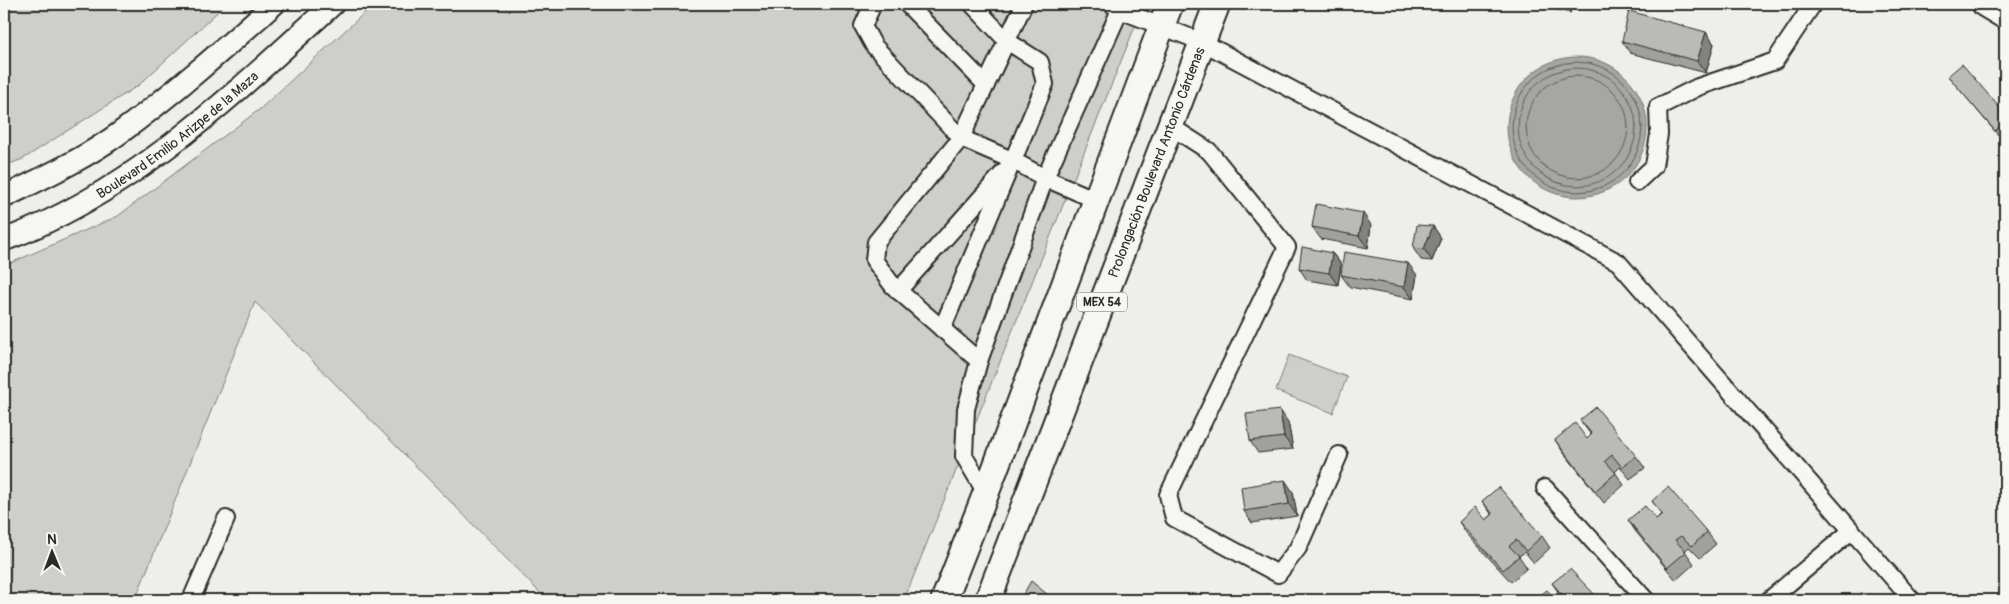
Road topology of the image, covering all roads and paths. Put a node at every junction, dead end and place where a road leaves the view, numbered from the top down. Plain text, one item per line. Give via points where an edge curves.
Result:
1 (274, 4) edge
2 (334, 4) edge
3 (873, 4) edge
4 (906, 4) edge
5 (972, 4) edge
6 (1024, 4) edge
7 (1216, 4) edge
8 (1813, 4) edge
9 (1985, 4) edge
10 (1116, 7) edge
11 (1166, 15) edge
12 (2005, 16) edge
13 (1007, 41) junction
14 (1202, 42) junction
15 (986, 85) junction
16 (1170, 126) junction
17 (961, 138) junction
18 (1014, 161) junction
19 (1045, 178) junction
20 (1637, 182) dead end
21 (4, 196) edge
22 (1096, 200) junction
23 (4, 240) edge
24 (898, 291) junction
25 (942, 329) junction
26 (980, 361) junction
27 (1339, 455) dead end
28 (1546, 488) dead end
29 (986, 493) junction
30 (226, 518) dead end
31 (1851, 531) junction
32 (191, 600) edge
33 (944, 600) edge
34 (988, 600) edge
35 (1646, 600) edge
36 (1769, 600) edge
37 (1912, 600) edge

1 - 21 main road via 116,135 61,169
2 - 23 main road, Boulevard Emilio Arizpe de la Maza via 254,75 138,168 79,205
3 - 17 street via 863,26 874,46
4 - 15 street
5 - 13 street
6 - 13 street
7 - 14 highway, Prolongación Boulevard Antonio Cárdenas / MEX 54
8 - 20 street via 1775,61 1698,86 1658,107 1659,134 1654,166
9 - 12 highway
10 - 11 street
10 - 19 street
11 - 14 street
11 - 22 highway, MEX 54
13 - 15 street
13 - 18 street via 1040,62 1045,84
14 - 16 highway, Prolongación Boulevard Antonio Cárdenas / MEX 54
14 - 31 street via 1618,262
15 - 17 street
16 - 27 street via 1209,151 1287,247 1168,495 1174,518 1278,574 1298,548
16 - 34 highway, Prolongación Boulevard Antonio Cárdenas / MEX 54
17 - 18 street
17 - 24 street via 876,242 874,260
18 - 19 street
18 - 24 street
18 - 25 street
19 - 22 street
19 - 26 street
22 - 29 highway, MEX 54
24 - 25 street
25 - 26 street
26 - 29 street via 966,409 964,456
28 - 35 street
29 - 33 highway, MEX 54
30 - 32 street
31 - 36 street
31 - 37 street

